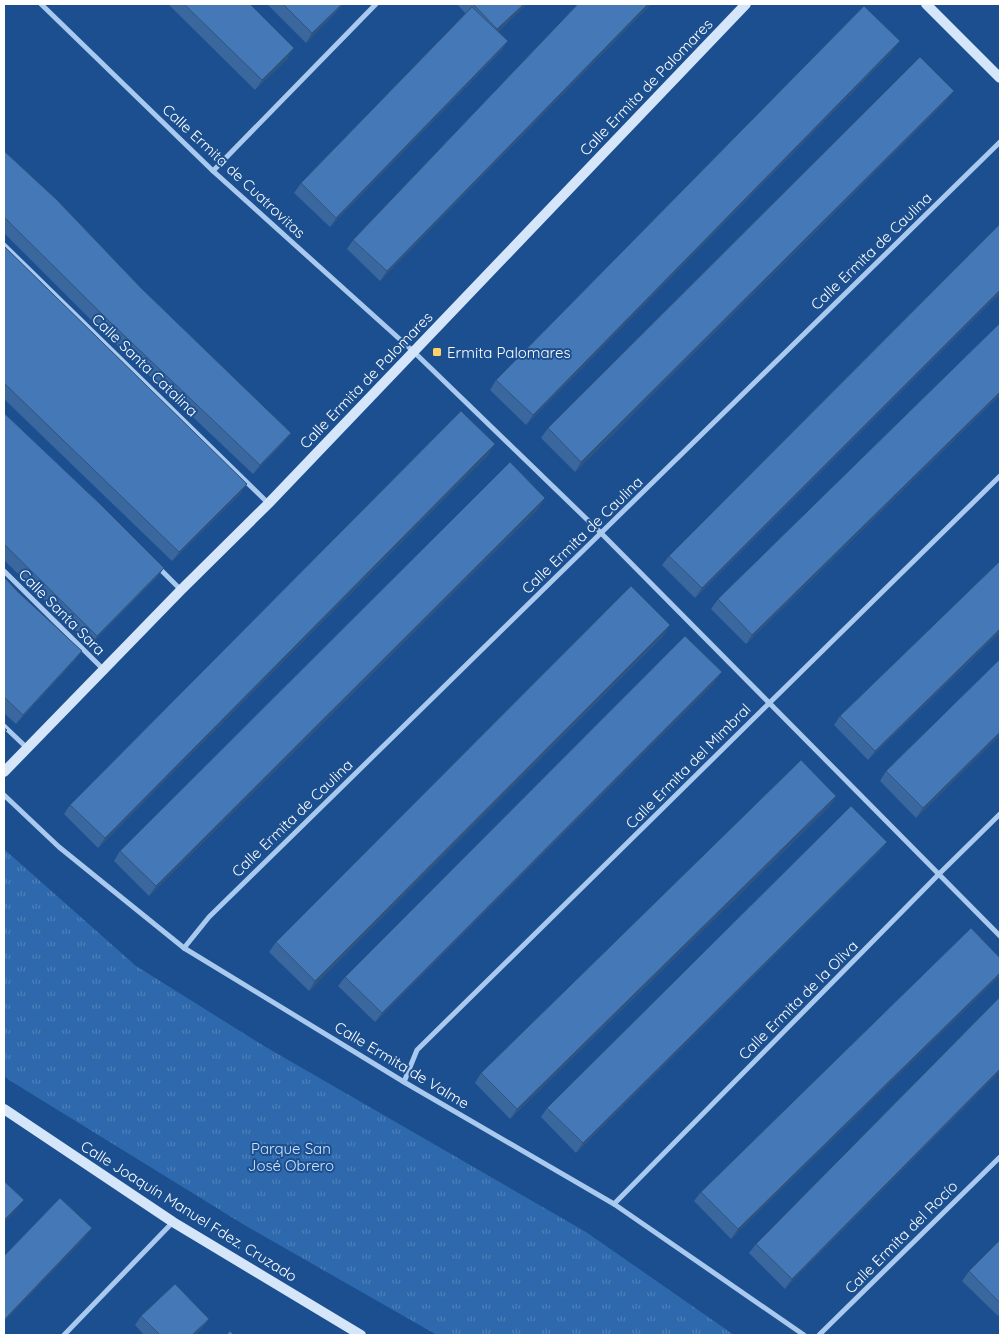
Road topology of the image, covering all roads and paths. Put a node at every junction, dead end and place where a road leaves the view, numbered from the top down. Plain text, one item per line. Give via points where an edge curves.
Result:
1 (41, 4) edge
2 (376, 4) edge
3 (746, 4) edge
4 (926, 4) edge
5 (1000, 78) edge
6 (1000, 142) edge
7 (213, 171) junction
8 (4, 245) edge
9 (414, 352) junction
10 (1000, 476) edge
11 (268, 504) junction
12 (601, 533) junction
13 (153, 562) edge
14 (4, 571) edge
15 (181, 590) junction
16 (104, 670) junction
17 (770, 703) junction
18 (4, 726) edge
19 (27, 748) junction
20 (4, 772) edge
21 (4, 795) edge
22 (1000, 814) edge
23 (939, 874) junction
24 (1000, 936) edge
25 (184, 948) junction
26 (404, 1082) junction
27 (4, 1109) edge
28 (1000, 1157) edge
29 (614, 1204) junction
30 (173, 1222) junction
31 (355, 1334) edge
32 (64, 1335) edge
33 (804, 1335) edge
34 (819, 1335) edge

1 - 7 street, Calle Ermita de Cuatrovitas
2 - 7 street
3 - 9 street, Calle Ermita de Palomares
4 - 5 street
6 - 12 street, Calle Ermita de Caulina
7 - 9 street, Calle Ermita de Cuatrovitas
8 - 11 street, Calle Santa Catalina
9 - 11 street, Calle Ermita de Palomares
9 - 12 street, Calle Ermita de Cuatrovitas
10 - 17 street, Calle Ermita del Mimbral
11 - 15 street, Calle Ermita de Palomares
12 - 17 street, Calle Ermita de Cuatrovitas
12 - 25 street, Calle Ermita de Caulina via 209,917
13 - 15 street
14 - 16 street, Calle Santa Sara
15 - 16 street, Calle Ermita de Palomares
16 - 19 street, Calle Ermita de Palomares
17 - 23 street, Calle Ermita de Cuatrovitas
17 - 26 street, Calle Ermita del Mimbral via 417,1050
18 - 19 street
19 - 20 street, Calle Ermita de Palomares
21 - 25 street, Calle Ermita de Valme via 59,847
22 - 23 street, Calle Ermita de la Oliva
23 - 24 street, Calle Ermita de Cuatrovitas
23 - 29 street, Calle Ermita de la Oliva
25 - 26 street, Calle Ermita de Valme
26 - 29 street, Calle Ermita de Valme
27 - 30 street, Calle Joaquín Manuel Fdez. Cruzado
28 - 34 street, Calle Ermita del Rocío
29 - 33 street, Calle Ermita de Valme
30 - 31 street, Calle Joaquín Manuel Fdez. Cruzado
30 - 32 street

